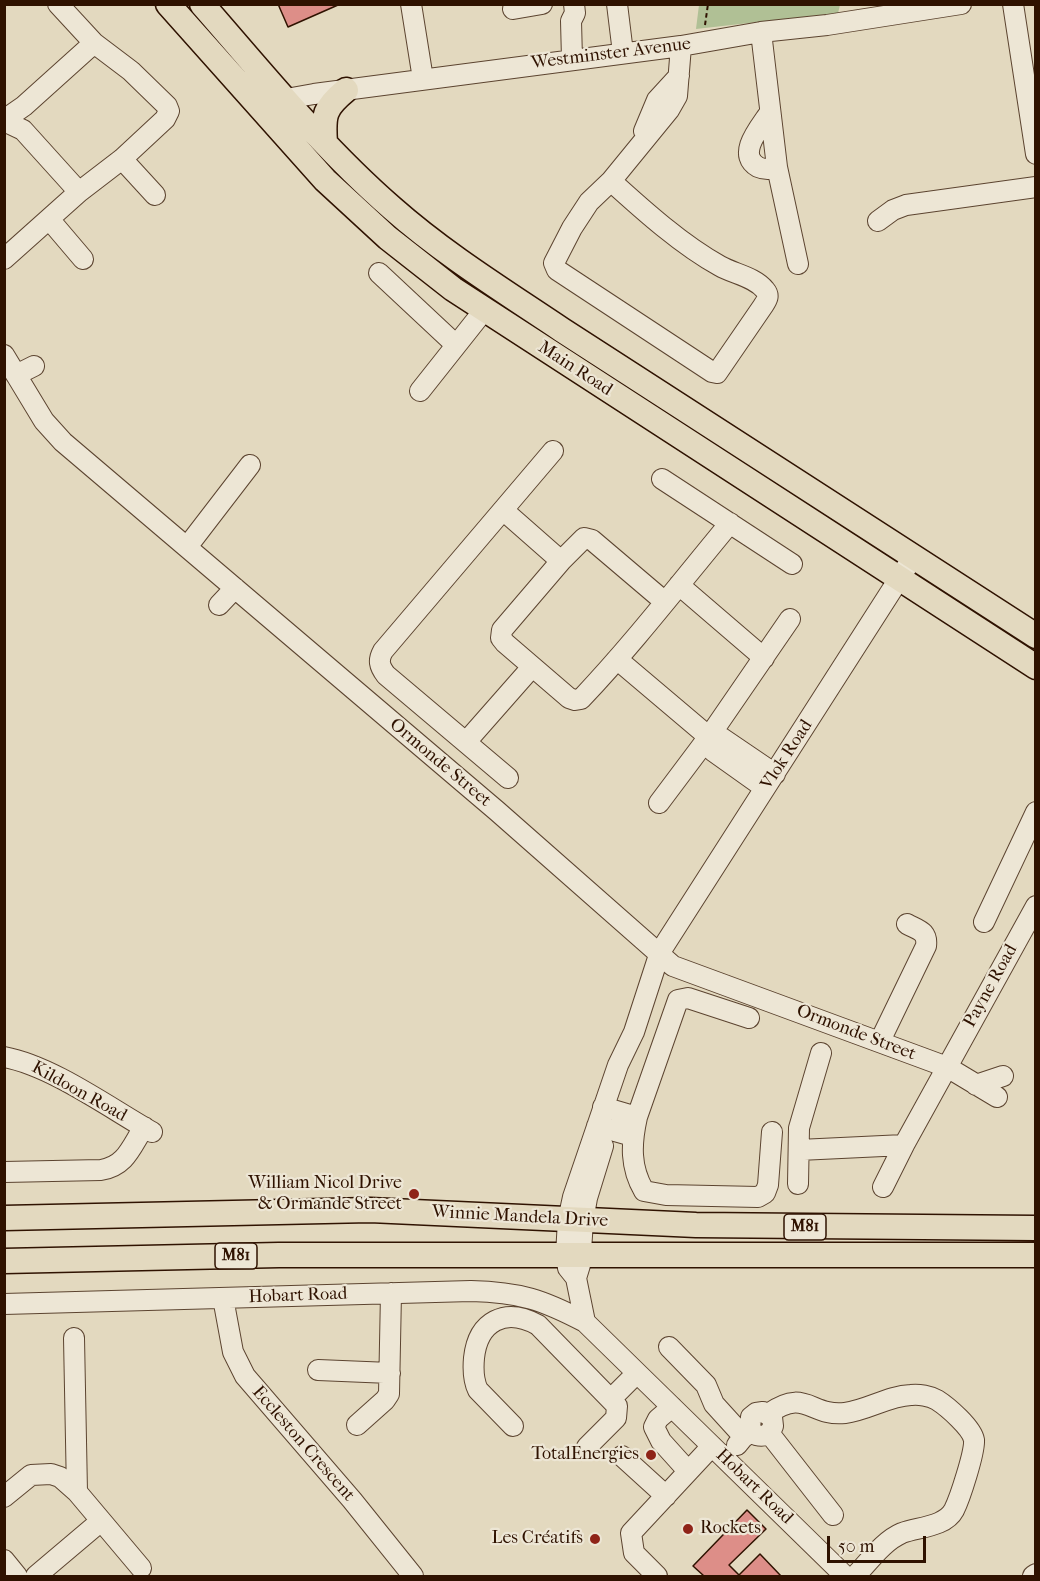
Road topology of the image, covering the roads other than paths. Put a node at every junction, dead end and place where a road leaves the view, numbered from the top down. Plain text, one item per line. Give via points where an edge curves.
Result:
1 (58, 4) edge
2 (168, 4) edge
3 (202, 4) edge
4 (411, 4) edge
5 (542, 4) edge
6 (617, 4) edge
7 (961, 4) edge
8 (1013, 4) edge
9 (513, 9) dead end
10 (574, 9) edge
11 (761, 32) junction
12 (94, 43) junction
13 (681, 46) junction
14 (623, 53) junction
15 (579, 58) junction
16 (423, 79) junction
17 (346, 90) junction
18 (286, 99) junction
19 (266, 115) junction
20 (4, 121) edge
21 (325, 143) junction
22 (1035, 154) edge
23 (122, 159) junction
24 (611, 181) junction
25 (1035, 187) edge
26 (79, 192) junction
27 (155, 195) dead end
28 (49, 219) junction
29 (878, 221) dead end
30 (4, 259) edge
31 (83, 259) dead end
32 (798, 264) dead end
33 (379, 273) dead end
34 (485, 309) junction
35 (456, 345) junction
36 (4, 355) edge
37 (420, 392) dead end
38 (553, 450) dead end
39 (250, 465) dead end
40 (662, 479) dead end
41 (503, 510) junction
42 (730, 523) junction
43 (187, 547) junction
44 (913, 557) junction
45 (561, 561) junction
46 (792, 564) dead end
47 (899, 579) junction
48 (679, 585) junction
49 (235, 588) junction
50 (665, 602) junction
51 (219, 605) dead end
52 (790, 619) dead end
53 (1035, 636) edge
54 (764, 658) junction
55 (618, 660) junction
56 (532, 667) junction
57 (1035, 667) edge
58 (709, 737) junction
59 (466, 742) junction
60 (508, 778) dead end
61 (770, 781) junction
62 (659, 803) dead end
63 (1034, 821) edge
64 (1035, 906) edge
65 (984, 922) dead end
66 (907, 924) dead end
67 (660, 952) junction
68 (749, 1018) dead end
69 (880, 1041) junction
70 (821, 1053) dead end
71 (4, 1057) edge
72 (947, 1067) junction
73 (1003, 1076) dead end
74 (976, 1085) junction
75 (997, 1097) dead end
76 (606, 1118) junction
77 (635, 1127) junction
78 (772, 1132) dead end
79 (903, 1145) junction
80 (799, 1150) junction
81 (4, 1172) edge
82 (798, 1184) dead end
83 (883, 1187) dead end
84 (4, 1218) edge
85 (575, 1220) junction
86 (1035, 1228) edge
87 (574, 1255) junction
88 (1035, 1255) edge
89 (4, 1261) edge
90 (391, 1293) junction
91 (223, 1298) junction
92 (4, 1304) edge
93 (585, 1322) junction
94 (75, 1338) dead end
95 (669, 1347) dead end
96 (318, 1370) dead end
97 (390, 1373) junction
98 (637, 1373) junction
99 (611, 1399) junction
100 (672, 1407) junction
101 (357, 1425) dead end
102 (513, 1426) dead end
103 (758, 1428) junction
104 (712, 1446) junction
105 (587, 1447) dead end
106 (622, 1456) dead end
107 (727, 1461) junction
108 (688, 1471) junction
109 (77, 1492) junction
110 (666, 1496) junction
111 (4, 1497) edge
112 (833, 1515) dead end
113 (101, 1521) junction
114 (4, 1560) edge
115 (141, 1568) dead end
116 (408, 1575) edge
117 (17, 1576) edge
118 (36, 1576) edge
119 (657, 1576) edge
120 (844, 1576) edge

1 - 12 street
2 - 19 main road, Main Road
3 - 18 main road, Main Road
4 - 16 street
5 - 9 street
6 - 14 street
7 - 11 street, Westminster Avenue
8 - 22 street
10 - 15 street via 582,20
11 - 13 street, Westminster Avenue
11 - 32 street via 770,111 749,152 752,162 759,167 777,167
12 - 20 street
12 - 23 street via 131,71 169,109 165,119
13 - 14 street, Westminster Avenue
13 - 24 street via 679,75 657,100 639,145
14 - 15 street, Westminster Avenue
15 - 16 street, Westminster Avenue
16 - 17 street, Westminster Avenue
17 - 18 street, Westminster Avenue
17 - 21 main road via 326,110
18 - 19 street
18 - 21 main road, Main Road
19 - 34 main road, Main Road via 325,180 388,238
20 - 26 street via 23,130
21 - 44 main road, Main Road via 400,215 490,282
23 - 26 street
23 - 27 street
24 - 24 street via 703,254 768,293 764,306 717,373 555,267 556,257 584,210
25 - 29 street via 906,205
26 - 28 street
28 - 30 street
28 - 31 street
33 - 35 street
34 - 35 street
34 - 47 main road, Main Road
35 - 37 street
36 - 43 street, Ormonde Street via 25,370 44,422 52,432
38 - 41 street
39 - 43 street
40 - 42 street
41 - 45 street
41 - 59 street via 380,656 386,675
42 - 46 street
42 - 48 street
43 - 49 street, Ormonde Street
44 - 47 street, Vlok Road
44 - 53 main road, Main Road
45 - 50 street via 581,540 592,540
45 - 56 street via 501,632 504,643
47 - 57 main road, Main Road
47 - 61 street, Vlok Road
48 - 50 street
48 - 54 street
49 - 51 street
49 - 67 street, Ormonde Street
50 - 55 street
52 - 54 street
54 - 58 street
55 - 56 street via 578,700 569,698
55 - 58 street
56 - 59 street
58 - 61 street via 722,738
58 - 62 street
59 - 60 street
61 - 67 street, Vlok Road
63 - 65 street
64 - 72 street, Payne Road
66 - 69 street via 924,932 926,946
67 - 69 street, Ormonde Street via 677,968
67 - 76 street, Vlok Road via 634,1032 629,1063
68 - 77 street via 687,998 678,1000
69 - 72 street, Ormonde Street
70 - 80 street via 799,1128
71 - 81 street, Kildoon Road via 44,1070 148,1130 114,1168
72 - 74 street, Ormonde Street
72 - 79 street, Payne Road
73 - 74 street
74 - 75 street, Ormonde Street
76 - 77 street
76 - 85 street via 575,1190
77 - 78 street via 635,1174 644,1191 666,1196 758,1197 765,1193
79 - 80 street
79 - 83 street, Payne Road
80 - 82 street
84 - 85 main road, Winnie Mandela Drive / M81 via 370,1210
85 - 86 main road, Winnie Mandela Drive / M81
85 - 87 street
87 - 88 main road, Winnie Mandela Drive / M81
87 - 89 main road, Winnie Mandela Drive / M81 via 279,1255
87 - 93 street via 568,1268 576,1278
90 - 91 street, Hobart Road
90 - 93 street, Hobart Road via 515,1293 550,1304
90 - 97 street
91 - 92 street, Hobart Road
91 - 116 street, Eccleston Crescent via 233,1352 244,1376 352,1500
93 - 98 street, Hobart Road
94 - 109 street
95 - 103 street via 706,1385 714,1404
96 - 97 street
97 - 101 street via 387,1397
98 - 99 street
98 - 100 street, Hobart Road
99 - 102 street via 538,1325 513,1317 502,1318 491,1322 480,1336 475,1351 474,1383
99 - 105 street via 616,1406 616,1418
100 - 104 street, Hobart Road
100 - 108 street via 654,1427 661,1441
103 - 107 street
103 - 112 street
103 - 120 street via 782,1404 793,1402 846,1413 914,1394 937,1400 974,1439 954,1510 946,1520 895,1537 869,1562
104 - 107 street, Hobart Road
104 - 108 street
106 - 110 street
107 - 120 street, Hobart Road
108 - 110 street
109 - 111 street via 60,1477 41,1474 31,1475
109 - 113 street
110 - 119 street via 632,1533 634,1553
113 - 115 street
113 - 118 street
114 - 117 street

